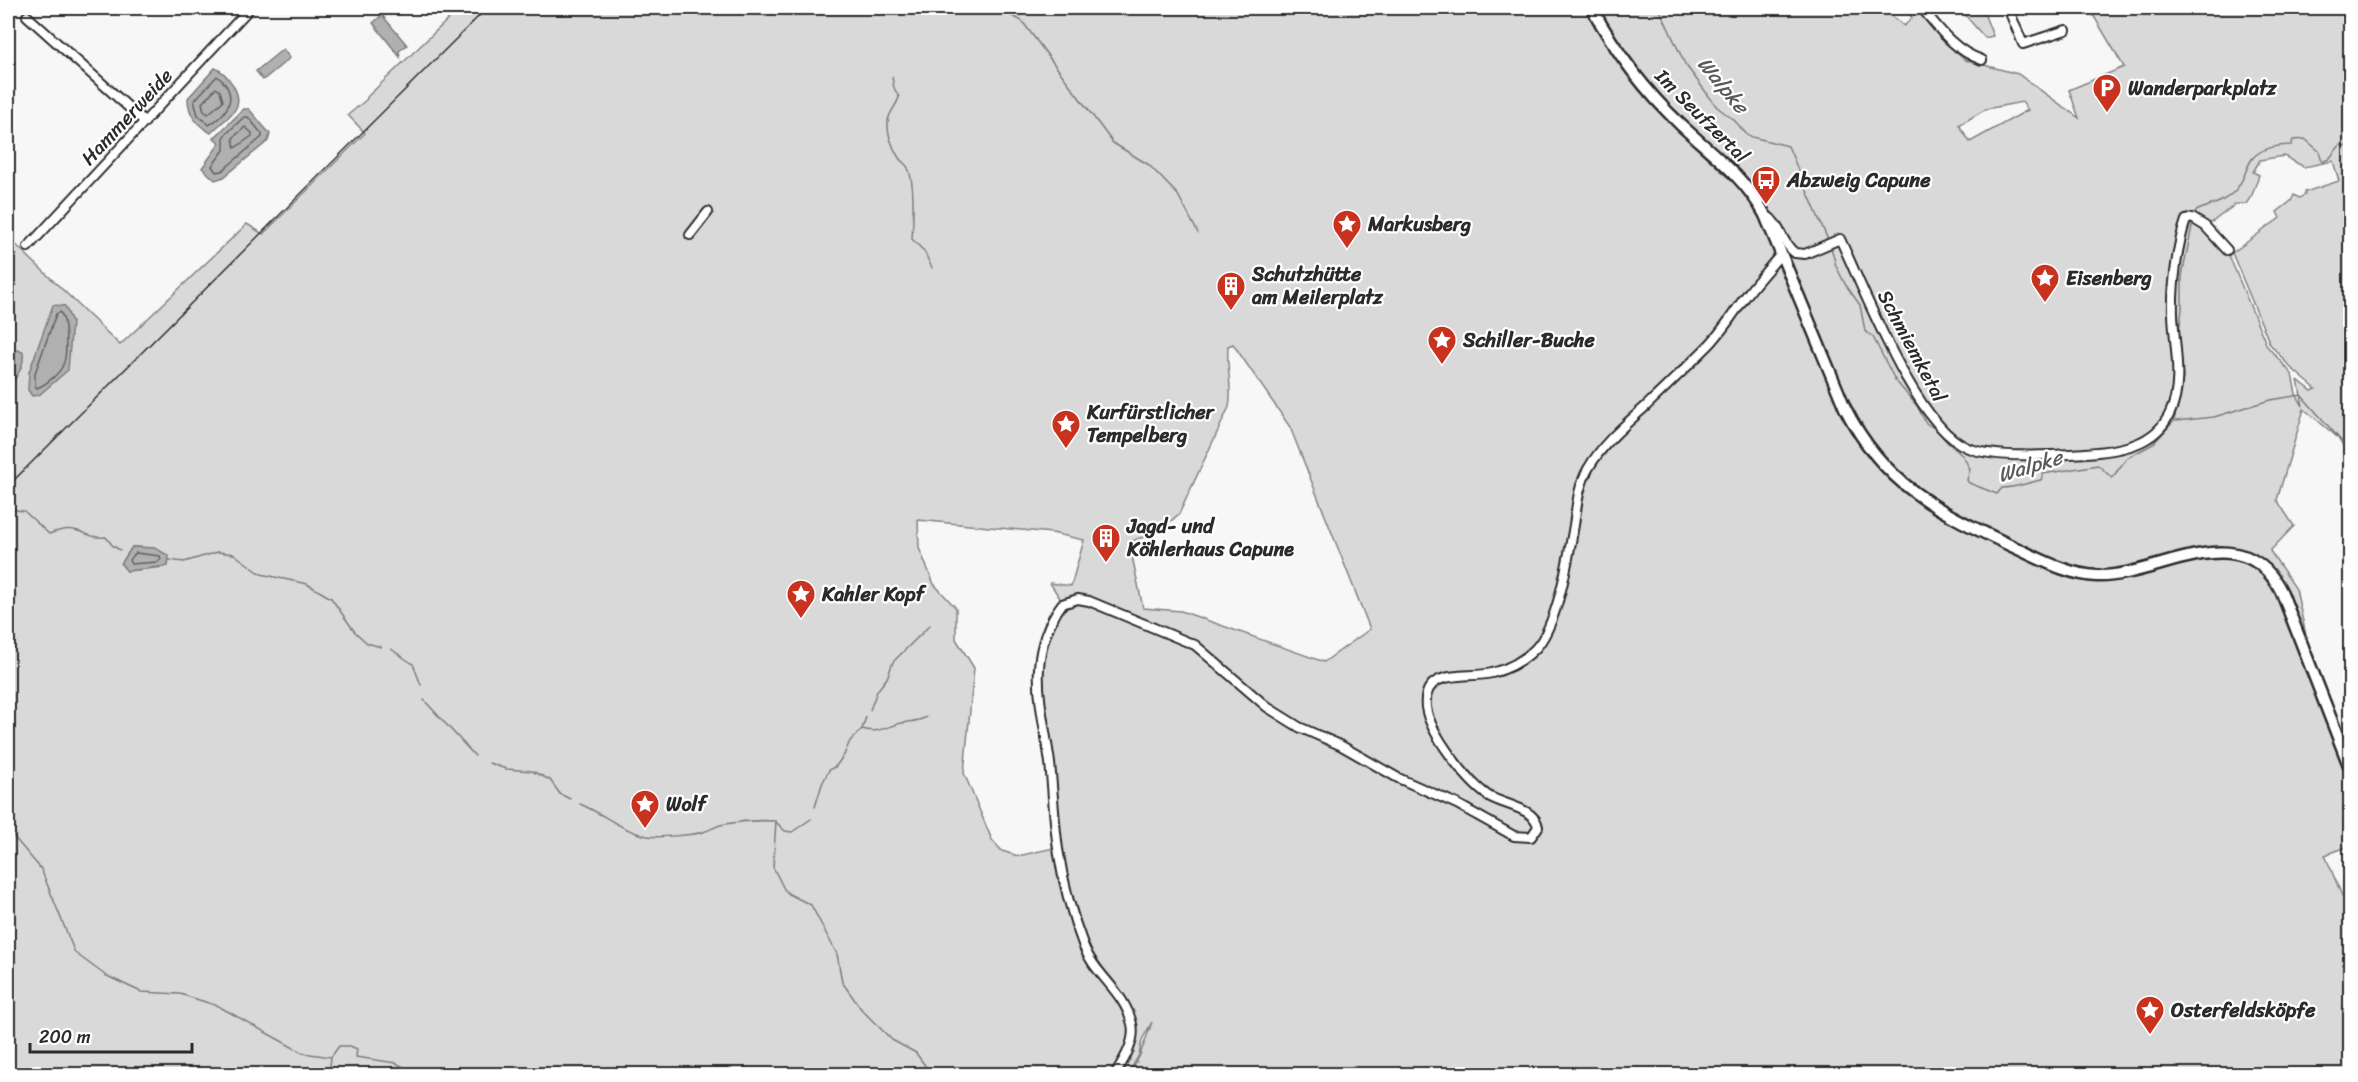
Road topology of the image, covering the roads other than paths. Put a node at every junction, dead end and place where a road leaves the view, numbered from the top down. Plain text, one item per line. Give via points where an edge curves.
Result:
1 (250, 8) edge
2 (1592, 8) edge
3 (1922, 8) edge
4 (2008, 8) edge
5 (27, 16) dead end
6 (2066, 30) dead end
7 (1982, 60) dead end
8 (145, 123) junction
9 (708, 212) dead end
10 (1765, 214) junction
11 (690, 236) dead end
12 (28, 247) dead end
13 (2228, 250) dead end
14 (1781, 254) junction
15 (2350, 768) edge
16 (1115, 1074) edge

1 - 8 street, Hammerweide
2 - 10 main road, Im Seufzertal via 1650,93 1747,185
3 - 7 street via 1943,34 1968,55
4 - 6 street via 2023,44
5 - 8 street
8 - 12 street, Hammerweide
9 - 11 street
10 - 13 street, Schmiemketal via 1795,253 1805,254 1840,239 1888,342 1916,394 1942,431 1967,448 1998,453 2110,452 2130,448 2156,432 2174,402 2173,311 2186,220 2195,220 2216,235
10 - 14 main road, Im Seufzertal
14 - 15 main road, Im Seufzertal via 1859,433 1887,469 1923,500 1996,538 2077,573 2114,575 2215,552 2241,556 2268,572 2287,604
14 - 16 street via 1710,343 1609,441 1589,468 1578,494 1563,579 1540,644 1506,668 1443,677 1428,691 1429,719 1443,744 1485,794 1536,819 1538,827 1531,837 1514,836 1340,745 1299,728 1267,707 1195,645 1089,601 1078,598 1062,604 1042,649 1039,688 1058,848 1068,895 1086,952 1117,993 1133,1026 1129,1047

